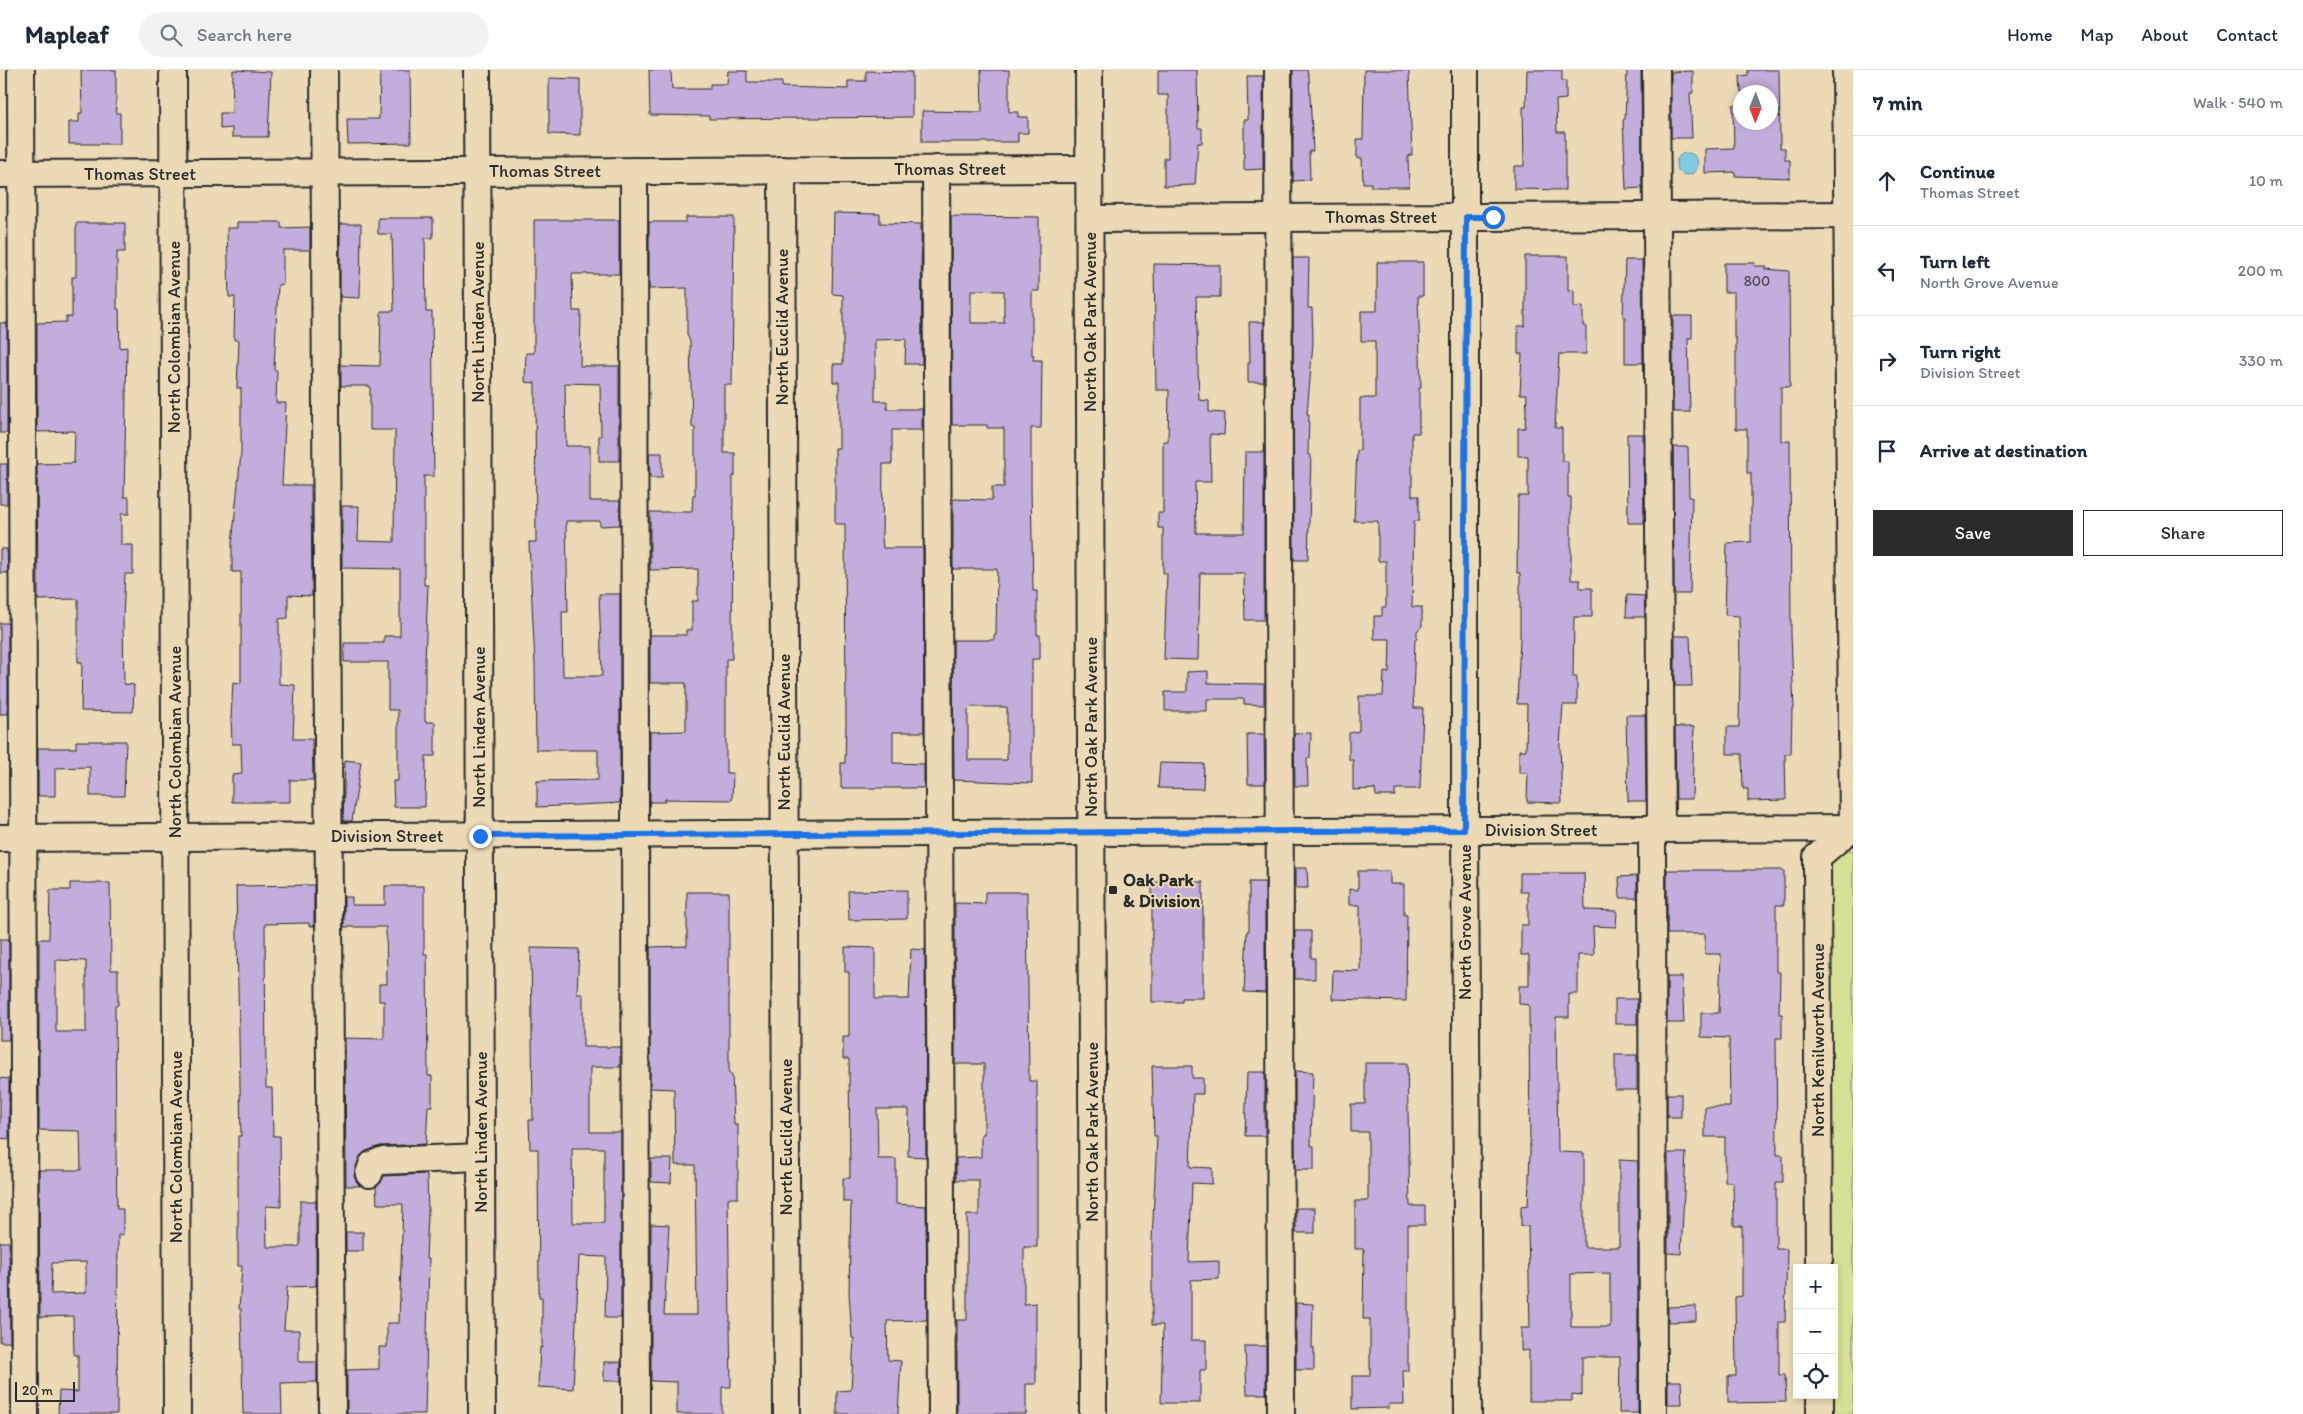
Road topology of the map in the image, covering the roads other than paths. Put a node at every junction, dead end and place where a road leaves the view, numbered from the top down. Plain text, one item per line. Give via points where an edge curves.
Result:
1 (20, 70) edge
2 (173, 70) edge
3 (324, 70) edge
4 (477, 70) edge
5 (1090, 70) edge
6 (1278, 70) edge
7 (1465, 70) edge
8 (1656, 70) edge
9 (1846, 70) edge
10 (936, 169) junction
11 (1090, 169) junction
12 (782, 170) junction
13 (634, 171) junction
14 (477, 172) junction
15 (173, 173) junction
16 (325, 173) junction
17 (10, 174) edge
18 (1850, 215) edge
19 (1656, 216) junction
20 (1466, 217) junction
21 (1278, 218) junction
22 (1090, 219) junction
23 (1657, 829) junction
24 (1852, 829) edge
25 (1464, 830) junction
26 (1092, 832) junction
27 (1280, 832) junction
28 (939, 833) junction
29 (784, 834) junction
30 (635, 835) junction
31 (328, 836) junction
32 (480, 836) junction
33 (175, 837) junction
34 (12, 838) edge
35 (481, 1157) junction
36 (369, 1174) dead end
37 (1819, 1264) edge
38 (1820, 1399) edge
39 (25, 1414) edge
40 (177, 1414) edge
41 (332, 1414) edge
42 (482, 1414) edge
43 (636, 1414) edge
44 (787, 1414) edge
45 (942, 1414) edge
46 (1093, 1414) edge
47 (1281, 1414) edge
48 (1468, 1414) edge
49 (1653, 1414) edge
50 (1820, 1414) edge

1 - 17 street
2 - 15 street, North Colombian Avenue
3 - 16 street
4 - 14 street, North Linden Avenue
5 - 11 street, North Oak Park Avenue
6 - 21 street
7 - 20 street, North Grove Avenue
8 - 19 street
9 - 18 street
10 - 11 street, Thomas Street
10 - 12 street, Thomas Street
10 - 28 street
11 - 22 street, North Oak Park Avenue
12 - 13 street, Thomas Street
12 - 29 street, North Euclid Avenue
13 - 14 street, Thomas Street
13 - 30 street
14 - 16 street, Thomas Street
14 - 32 street, North Linden Avenue
15 - 16 street, Thomas Street
15 - 17 street, Thomas Street
15 - 33 street, North Colombian Avenue
16 - 31 street
17 - 34 street
18 - 19 street, Thomas Street
18 - 24 street
19 - 20 street, Thomas Street
19 - 23 street
20 - 21 street, Thomas Street
20 - 25 street, North Grove Avenue
21 - 22 street, Thomas Street
21 - 27 street
22 - 26 street, North Oak Park Avenue
23 - 24 street, Division Street
23 - 25 street, Division Street
23 - 49 street
24 - 37 street, North Kenilworth Avenue via 1817,857
25 - 27 street, Division Street
25 - 48 street, North Grove Avenue
26 - 27 street, Division Street
26 - 28 street, Division Street
26 - 46 street, North Oak Park Avenue
27 - 47 street
28 - 29 street, Division Street
28 - 45 street
29 - 30 street, Division Street
29 - 44 street, North Euclid Avenue
30 - 32 street, Division Street
30 - 43 street
31 - 32 street, Division Street
31 - 33 street, Division Street
31 - 41 street
32 - 35 street, North Linden Avenue
33 - 34 street, Division Street
33 - 40 street, North Colombian Avenue
34 - 39 street
35 - 36 street via 381,1161 372,1165
35 - 42 street, North Linden Avenue
38 - 50 street

